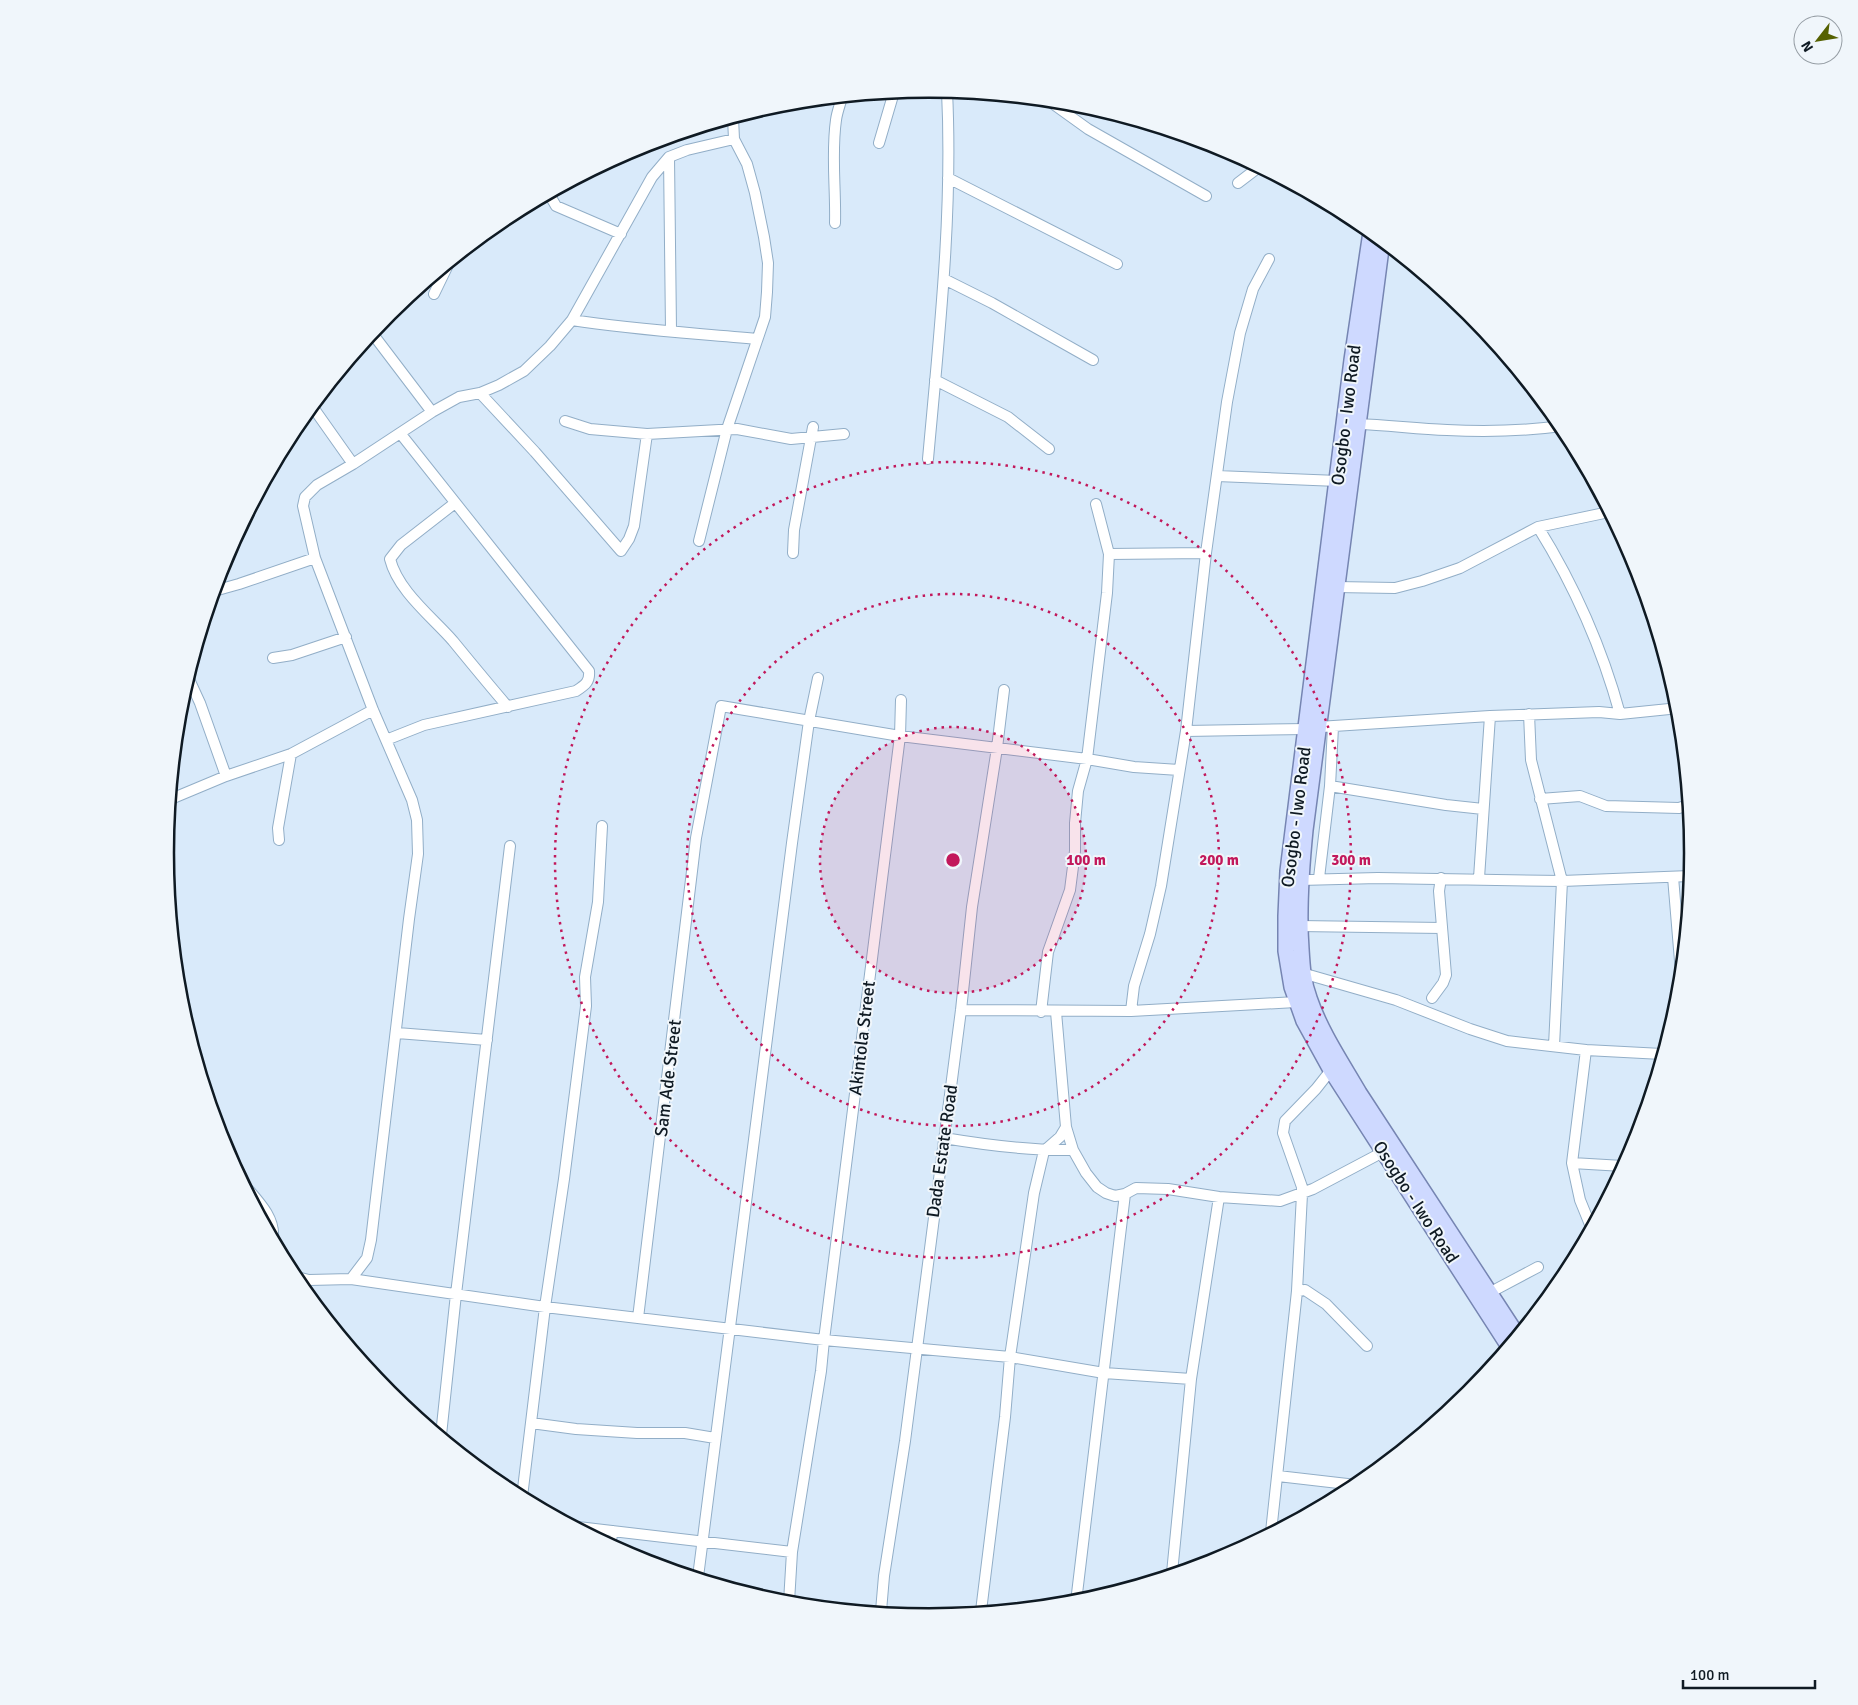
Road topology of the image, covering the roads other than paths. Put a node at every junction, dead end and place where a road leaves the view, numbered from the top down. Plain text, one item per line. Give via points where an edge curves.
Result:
1 (948, 98) edge
2 (892, 99) edge
3 (840, 103) edge
4 (1064, 110) edge
5 (734, 123) edge
6 (734, 139) junction
7 (879, 143) dead end
8 (669, 156) junction
9 (1254, 171) edge
10 (948, 178) junction
11 (1238, 183) dead end
12 (1206, 196) dead end
13 (552, 199) edge
14 (835, 223) dead end
15 (621, 234) junction
16 (1370, 240) edge
17 (1381, 248) edge
18 (1269, 258) dead end
19 (1117, 264) dead end
20 (443, 275) edge
21 (944, 279) junction
22 (434, 294) dead end
23 (572, 320) junction
24 (671, 330) junction
25 (376, 339) edge
26 (757, 339) junction
27 (1093, 360) dead end
28 (935, 380) junction
29 (480, 393) junction
30 (316, 412) edge
31 (432, 412) junction
32 (565, 421) dead end
33 (1358, 424) junction
34 (1553, 427) edge
35 (728, 429) junction
36 (812, 432) junction
37 (400, 433) junction
38 (647, 434) junction
39 (844, 434) dead end
40 (1049, 449) dead end
41 (928, 459) dead end
42 (353, 464) junction
43 (1217, 476) junction
44 (1338, 481) junction
45 (455, 503) junction
46 (1096, 504) dead end
47 (1603, 513) edge
48 (1538, 527) junction
49 (698, 541) dead end
50 (1206, 552) junction
51 (793, 553) dead end
52 (1109, 554) junction
53 (315, 558) junction
54 (1336, 587) junction
55 (222, 589) edge
56 (346, 637) junction
57 (273, 658) dead end
58 (818, 678) dead end
59 (1004, 690) dead end
60 (192, 691) edge
61 (900, 700) dead end
62 (508, 707) junction
63 (1670, 709) edge
64 (373, 710) junction
65 (1529, 714) junction
66 (1620, 714) junction
67 (1490, 716) junction
68 (809, 721) junction
69 (1319, 728) junction
70 (1186, 732) junction
71 (900, 736) junction
72 (386, 740) junction
73 (997, 748) junction
74 (291, 754) junction
75 (1087, 759) junction
76 (1179, 770) junction
77 (226, 776) junction
78 (1330, 786) junction
79 (177, 796) edge
80 (1540, 799) junction
81 (1682, 807) edge
82 (1483, 809) junction
83 (602, 826) dead end
84 (279, 840) dead end
85 (510, 846) dead end
86 (1683, 876) edge
87 (1673, 877) junction
88 (1319, 878) junction
89 (1442, 878) junction
90 (1479, 878) junction
91 (1300, 880) junction
92 (1562, 880) junction
93 (1299, 926) junction
94 (1442, 928) junction
95 (1679, 944) edge
96 (1302, 973) junction
97 (1432, 998) dead end
98 (1296, 1002) junction
99 (961, 1010) junction
100 (1131, 1011) junction
101 (1040, 1012) junction
102 (1056, 1012) junction
103 (397, 1033) junction
104 (487, 1040) junction
105 (1554, 1046) junction
106 (1586, 1050) junction
107 (1656, 1054) edge
108 (1330, 1070) junction
109 (1066, 1127) junction
110 (944, 1138) junction
111 (1044, 1150) junction
112 (1073, 1150) junction
113 (1384, 1152) junction
114 (1572, 1163) junction
115 (1616, 1166) edge
116 (1125, 1194) junction
117 (1302, 1194) junction
118 (1219, 1197) junction
119 (1588, 1220) edge
120 (1538, 1267) dead end
121 (306, 1279) edge
122 (351, 1280) junction
123 (1297, 1291) junction
124 (1489, 1293) junction
125 (456, 1294) junction
126 (545, 1307) junction
127 (638, 1318) junction
128 (731, 1328) junction
129 (1514, 1329) edge
130 (824, 1340) junction
131 (1505, 1340) edge
132 (1367, 1346) dead end
133 (916, 1347) junction
134 (1010, 1357) junction
135 (1104, 1373) junction
136 (1191, 1379) junction
137 (531, 1423) junction
138 (442, 1429) edge
139 (715, 1438) junction
140 (1278, 1476) junction
141 (1342, 1483) edge
142 (523, 1488) edge
143 (1272, 1525) edge
144 (592, 1528) edge
145 (613, 1530) junction
146 (611, 1537) edge
147 (701, 1541) junction
148 (792, 1552) junction
149 (1173, 1567) edge
150 (699, 1571) edge
151 (1077, 1593) edge
152 (789, 1594) edge
153 (881, 1606) edge
154 (982, 1606) edge

1 - 10 street
2 - 7 street
3 - 14 street via 836,119 834,163
4 - 12 street via 1088,129
5 - 6 street
6 - 8 street
6 - 26 street via 747,164 755,193 768,263 765,317
8 - 15 street via 652,178
8 - 24 street
9 - 11 street
10 - 19 street
10 - 21 street
13 - 15 street via 556,206
15 - 23 street
16 - 44 main road, Osogbo - Iwo Road
17 - 33 main road, Osogbo - Iwo Road
18 - 43 street via 1253,289 1240,333
20 - 22 street
21 - 27 street
21 - 28 street
23 - 24 street via 621,328
23 - 29 street via 524,370
24 - 26 street
25 - 31 street
26 - 35 street
28 - 40 street via 1008,417
28 - 41 street
29 - 31 street via 460,397
29 - 38 street via 621,551 634,526
30 - 42 street
31 - 37 street
32 - 38 street via 590,429
33 - 34 street via 1447,430
33 - 54 main road, Osogbo - Iwo Road
35 - 36 street via 791,439
35 - 38 street
35 - 49 street
36 - 39 street
36 - 51 street via 794,530
37 - 42 street
37 - 45 street
42 - 53 street via 317,485 305,497 303,506
43 - 44 street
43 - 50 street
44 - 69 main road, Osogbo - Iwo Road
45 - 62 street via 402,545 390,559 392,567 422,608
45 - 62 street via 589,671 590,679 576,691
46 - 52 street
47 - 48 street
48 - 54 street via 1460,568 1422,582 1395,588
48 - 66 street via 1584,611
50 - 52 street
50 - 70 street
52 - 75 street
53 - 55 street
53 - 56 street
54 - 69 main road, Osogbo - Iwo Road
56 - 57 street
56 - 64 street
58 - 68 street
59 - 73 street, Dada Estate Road
60 - 77 street via 200,703
61 - 71 street, Akintola Street
62 - 72 street via 424,725
63 - 66 street
64 - 72 street
64 - 74 street
65 - 66 street
65 - 67 street
65 - 80 street via 1531,760
67 - 69 street
67 - 82 street
68 - 71 street
68 - 127 street, Sam Ade Street via 721,706 696,838
68 - 128 street
69 - 70 street
69 - 78 street
69 - 91 main road, Osogbo - Iwo Road
69 - 98 main road, Osogbo - Iwo Road via 1288,870 1286,951
70 - 76 street
71 - 73 street
71 - 130 street, Akintola Street
72 - 103 street via 412,800 417,820 418,854
73 - 75 street
73 - 99 street, Dada Estate Road via 972,907
74 - 77 street
74 - 84 street via 278,828
75 - 76 street
75 - 101 street via 1078,791 1070,890 1048,952
76 - 100 street via 1161,886 1134,986
77 - 79 street
78 - 82 street
78 - 88 street
80 - 81 street via 1580,796 1606,806
80 - 92 street
82 - 90 street
83 - 126 street via 598,902 585,976 586,1006
85 - 104 street
86 - 87 street
87 - 92 street
87 - 95 street
88 - 89 street
88 - 91 street
89 - 90 street
89 - 94 street via 1439,891
90 - 92 street
91 - 93 main road, Osogbo - Iwo Road
92 - 105 street
93 - 94 street
93 - 96 main road, Osogbo - Iwo Road
94 - 97 street via 1446,975
96 - 105 street via 1396,1000 1507,1041
96 - 124 main road, Osogbo - Iwo Road via 1316,1017 1337,1057
98 - 100 street
98 - 108 main road, Osogbo - Iwo Road
99 - 101 street
99 - 110 street, Dada Estate Road
100 - 102 street
101 - 102 street
102 - 109 street
103 - 104 street
103 - 122 street via 371,1240 367,1258
104 - 125 street
105 - 106 street
106 - 107 street
106 - 114 street
108 - 113 main road, Osogbo - Iwo Road
108 - 117 street via 1283,1126
109 - 111 street
109 - 112 street
110 - 111 street
110 - 133 street, Dada Estate Road
111 - 112 street
111 - 134 street via 1034,1192
112 - 116 street via 1097,1187 1115,1196
113 - 117 street
113 - 131 main road, Osogbo - Iwo Road
114 - 115 street
114 - 119 street
116 - 118 street via 1136,1188 1168,1189
116 - 135 street
117 - 118 street via 1280,1201
117 - 123 street
118 - 136 street
120 - 124 street
121 - 122 street
122 - 125 street
123 - 132 street via 1305,1290 1326,1304
123 - 140 street
124 - 129 main road, Osogbo - Iwo Road
125 - 126 street
125 - 138 street
126 - 127 street
126 - 137 street
127 - 128 street
128 - 130 street
128 - 139 street
130 - 133 street
130 - 148 street, Akintola Street
133 - 134 street
133 - 153 street, Dada Estate Road
134 - 135 street
134 - 154 street
135 - 136 street
135 - 151 street
136 - 149 street
137 - 139 street via 637,1433 685,1433
137 - 142 street
139 - 147 street
140 - 141 street
140 - 143 street
144 - 145 street
145 - 146 street
145 - 147 street
147 - 148 street
147 - 150 street
148 - 152 street, Akintola Street

